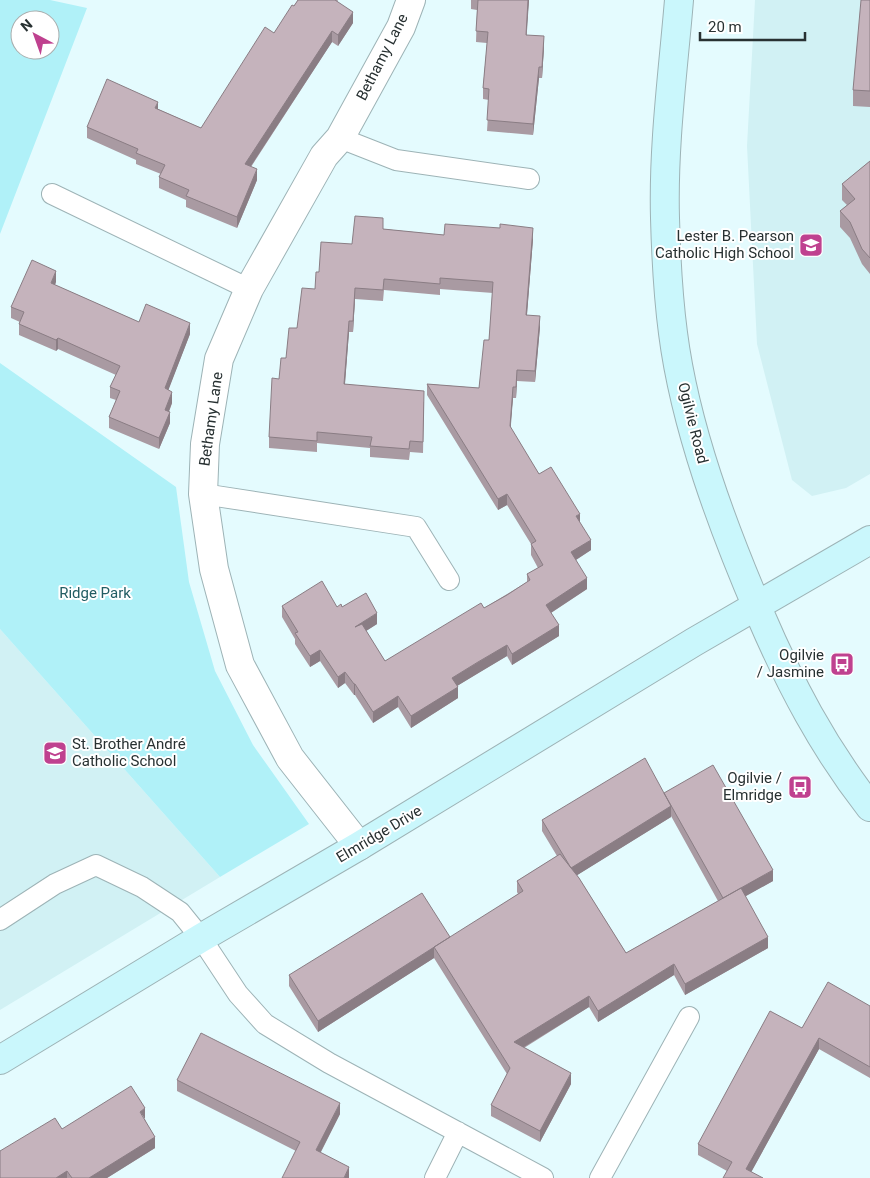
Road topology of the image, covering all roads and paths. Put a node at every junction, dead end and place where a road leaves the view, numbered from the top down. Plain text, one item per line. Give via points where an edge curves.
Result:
1 (411, 0) edge
2 (679, 0) edge
3 (340, 138) junction
4 (529, 179) dead end
5 (52, 194) dead end
6 (250, 289) junction
7 (203, 494) junction
8 (870, 540) edge
9 (449, 580) dead end
10 (757, 606) junction
11 (870, 807) edge
12 (359, 846) junction
13 (0, 920) edge
14 (202, 938) junction
15 (689, 1017) dead end
16 (0, 1060) edge
17 (458, 1132) junction
18 (435, 1178) edge
19 (543, 1178) edge
20 (600, 1178) edge

1 - 3 street, Bethamy Lane via 401,26
2 - 10 street, Ogilvie Road via 664,217 673,334 686,400 707,476 737,561
3 - 4 lane via 396,160
3 - 6 street, Bethamy Lane via 324,156
5 - 6 lane
6 - 7 street, Bethamy Lane via 219,359 205,444
7 - 9 lane via 416,527
7 - 12 street, Bethamy Lane via 214,568 240,665 290,758
8 - 10 street, Elmridge Drive
10 - 11 street, Ogilvie Road via 820,737
10 - 12 street, Elmridge Drive
12 - 14 street, Elmridge Drive
13 - 14 lane via 56,884 96,865 142,887 180,912
14 - 16 street, Elmridge Drive
14 - 17 lane via 238,994 265,1024 329,1063
15 - 20 lane
17 - 18 lane
17 - 19 lane

